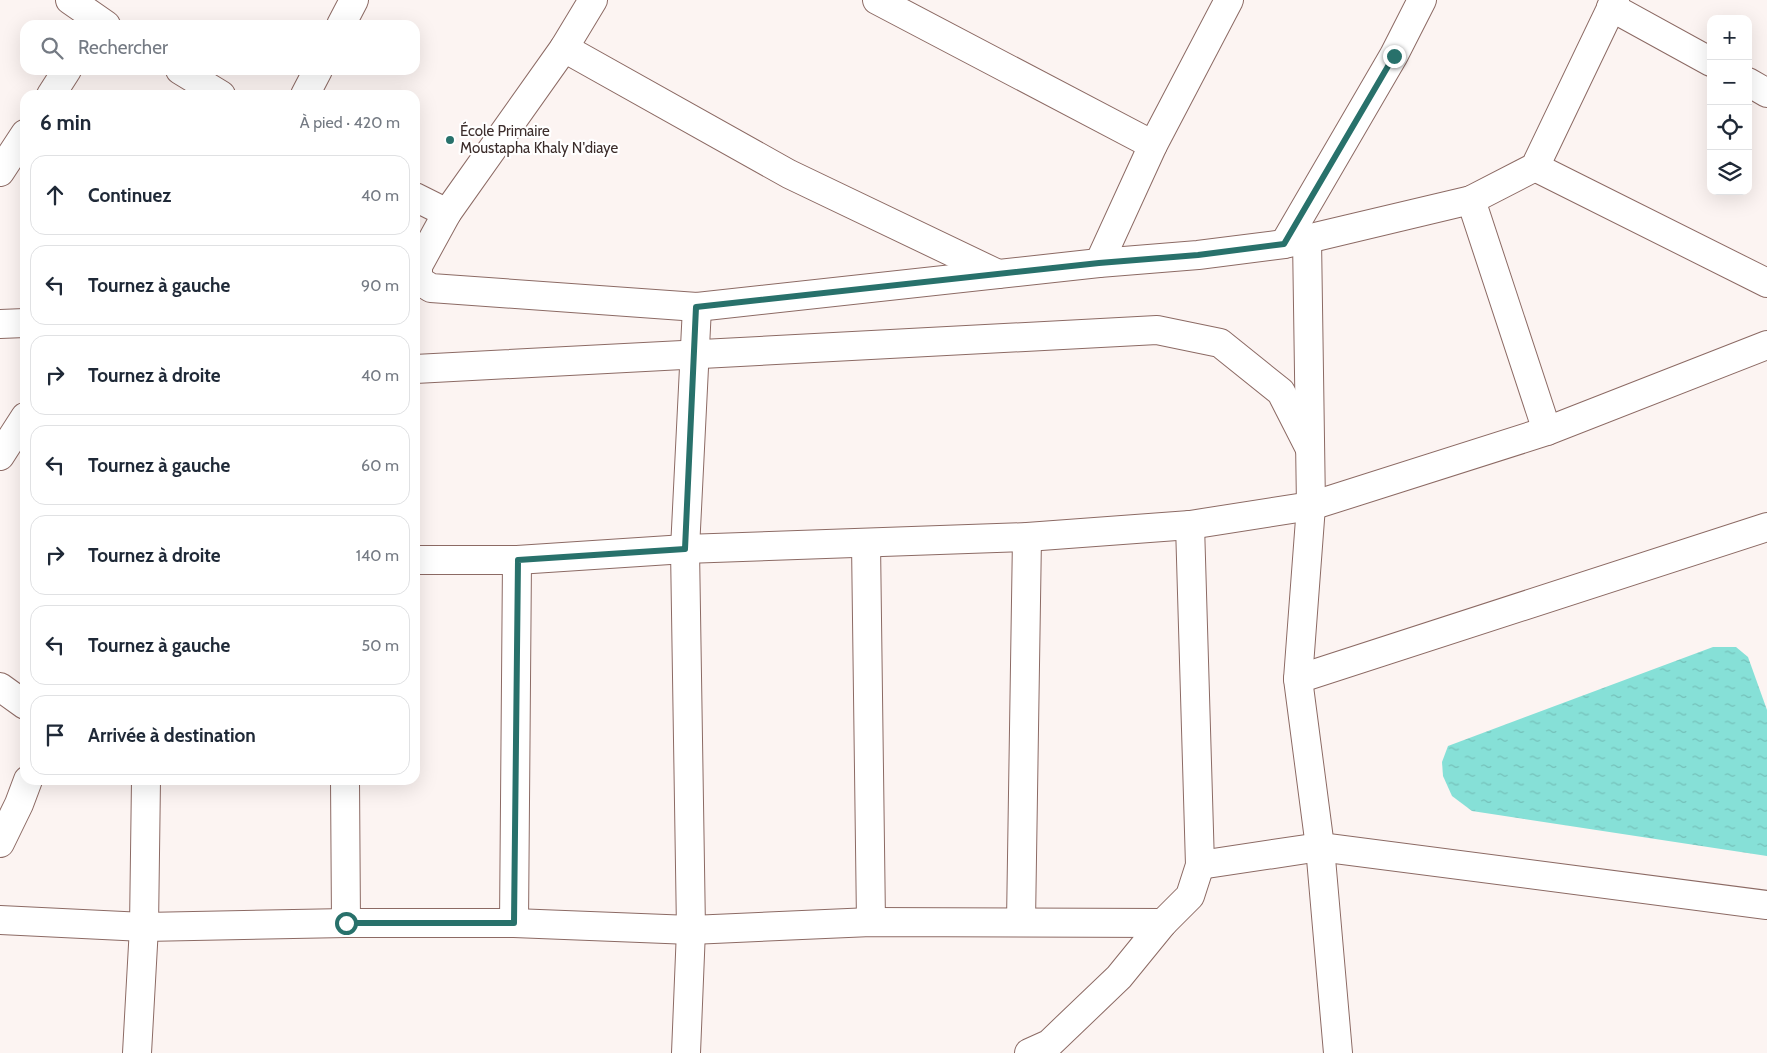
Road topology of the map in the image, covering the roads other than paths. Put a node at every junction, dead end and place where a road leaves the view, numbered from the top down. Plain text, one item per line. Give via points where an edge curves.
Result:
1 (70, 0) edge
2 (354, 0) edge
3 (593, 0) edge
4 (877, 0) edge
5 (1229, 0) edge
6 (1422, 0) edge
7 (1613, 4) edge
8 (96, 20) edge
9 (344, 20) edge
10 (564, 48) junction
11 (1708, 60) edge
12 (64, 75) edge
13 (188, 75) edge
14 (315, 75) edge
15 (1752, 84) edge
16 (54, 90) edge
17 (213, 90) edge
18 (308, 90) edge
19 (1767, 93) edge
20 (20, 142) edge
21 (1153, 145) junction
22 (1535, 167) junction
23 (0, 172) edge
24 (420, 200) edge
25 (1471, 200) junction
26 (447, 213) junction
27 (1295, 242) junction
28 (420, 262) edge
29 (1099, 263) junction
30 (998, 274) junction
31 (420, 281) edge
32 (1767, 283) edge
33 (696, 307) junction
34 (20, 323) edge
35 (0, 324) edge
36 (1767, 345) edge
37 (694, 355) junction
38 (420, 369) edge
39 (20, 425) edge
40 (1547, 431) junction
41 (1310, 449) junction
42 (0, 456) edge
43 (1311, 506) junction
44 (1190, 525) junction
45 (1765, 534) edge
46 (1027, 536) junction
47 (866, 543) junction
48 (685, 549) junction
49 (420, 560) edge
50 (518, 560) junction
51 (1298, 679) junction
52 (0, 687) edge
53 (20, 701) edge
54 (26, 785) edge
55 (146, 785) edge
56 (346, 785) edge
57 (0, 843) edge
58 (1320, 847) junction
59 (1200, 865) junction
60 (1767, 904) edge
61 (0, 920) edge
62 (871, 922) junction
63 (1021, 922) junction
64 (346, 923) junction
65 (514, 923) junction
66 (1163, 923) junction
67 (144, 927) junction
68 (691, 930) junction
69 (138, 1053) edge
70 (686, 1053) edge
71 (1029, 1053) edge
72 (1338, 1053) edge

1 - 8 street
2 - 9 street
3 - 10 street
4 - 21 street
5 - 21 street
6 - 27 street
7 - 11 street
7 - 22 street
10 - 26 street
10 - 30 street via 789,174
12 - 16 street
13 - 17 street
14 - 18 street
15 - 19 street
20 - 23 street
21 - 29 street
22 - 25 street
22 - 32 street
24 - 26 street
25 - 27 street
25 - 40 street
26 - 28 street
27 - 29 street via 1198,255
27 - 41 street
29 - 30 street
30 - 33 street
31 - 33 street via 431,288
33 - 37 street
34 - 35 street
36 - 40 street
37 - 38 street
37 - 41 street via 1157,330 1220,343 1280,392
37 - 48 street
39 - 42 street
40 - 43 street
41 - 43 street
43 - 44 street
43 - 51 street
44 - 46 street
44 - 59 street
45 - 51 street
46 - 47 street
46 - 63 street
47 - 48 street
47 - 62 street
48 - 50 street
48 - 68 street
49 - 50 street
50 - 65 street
51 - 58 street
52 - 53 street
54 - 57 street
55 - 67 street
56 - 64 street
58 - 59 street
58 - 60 street
58 - 72 street
59 - 66 street via 1190,896
61 - 67 street
62 - 63 street
62 - 68 street
63 - 66 street
64 - 65 street
64 - 67 street
65 - 68 street
66 - 71 street via 1119,977 1049,1044
67 - 69 street
68 - 70 street

